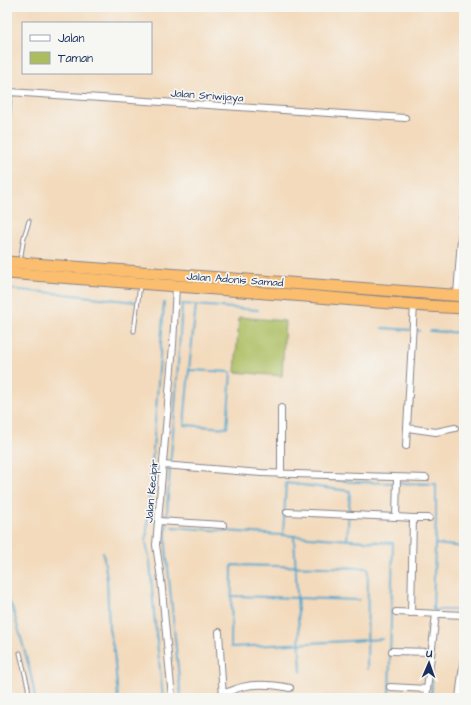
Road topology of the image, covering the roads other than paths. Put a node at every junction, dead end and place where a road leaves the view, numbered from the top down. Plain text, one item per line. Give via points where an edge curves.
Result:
1 (7, 118) edge
2 (404, 118) dead end
3 (464, 214) edge
4 (29, 221) dead end
5 (7, 262) edge
6 (19, 263) junction
7 (7, 273) edge
8 (140, 284) junction
9 (176, 286) junction
10 (318, 291) junction
11 (461, 296) edge
12 (414, 305) junction
13 (464, 308) edge
14 (134, 331) dead end
15 (281, 408) dead end
16 (407, 428) junction
17 (455, 428) dead end
18 (406, 446) dead end
19 (166, 465) junction
20 (280, 474) junction
21 (426, 478) dead end
22 (397, 482) junction
23 (287, 512) dead end
24 (396, 517) junction
25 (413, 518) junction
26 (429, 518) dead end
27 (164, 521) junction
28 (222, 525) dead end
29 (396, 612) dead end
30 (411, 613) junction
31 (436, 614) junction
32 (464, 615) edge
33 (219, 632) dead end
34 (392, 651) dead end
35 (431, 652) junction
36 (20, 653) dead end
37 (464, 656) edge
38 (390, 687) dead end
39 (290, 688) dead end
40 (427, 689) junction
41 (223, 696) edge
42 (29, 698) edge
43 (172, 698) edge
44 (426, 698) edge
45 (459, 698) edge

1 - 2 street, Jalan Sriwijaya via 9,92
3 - 11 street via 461,239
4 - 6 lane
5 - 6 highway, Jalan Adonis Samad
6 - 10 highway, Jalan Adonis Samad
7 - 8 highway
8 - 9 highway
8 - 14 lane
9 - 10 highway
9 - 19 street, Jalan Kecipir
10 - 11 highway, Jalan Adonis Samad
10 - 12 highway
12 - 13 highway
12 - 16 street
15 - 20 street
16 - 17 street via 436,432
16 - 18 street
19 - 20 street
19 - 27 street, Jalan Kecipir
20 - 22 street
21 - 22 street
22 - 24 street
23 - 24 street
24 - 25 street
25 - 26 street
25 - 30 street
27 - 28 street
27 - 43 street, Jalan Kecipir via 156,545
29 - 30 street
30 - 31 street
31 - 32 street
31 - 35 street
33 - 41 street
34 - 35 street
35 - 40 street
36 - 42 lane
37 - 45 street
38 - 40 street
39 - 41 street via 276,685 242,687
40 - 44 street

